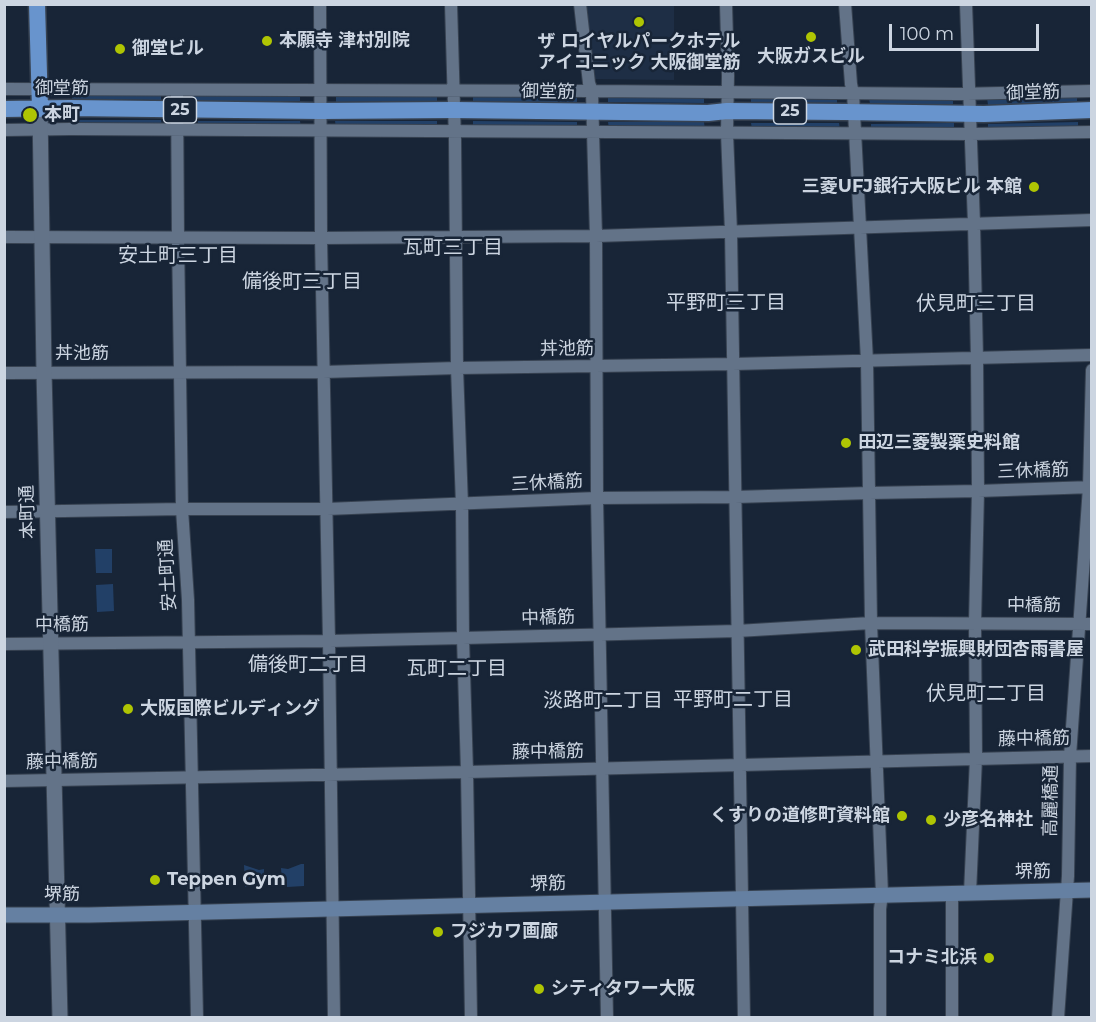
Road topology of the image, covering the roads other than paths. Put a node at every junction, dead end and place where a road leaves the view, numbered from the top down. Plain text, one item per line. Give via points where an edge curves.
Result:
1 (37, 4) edge
2 (320, 4) edge
3 (451, 4) edge
4 (580, 4) edge
5 (726, 4) edge
6 (845, 4) edge
7 (966, 4) edge
8 (4, 89) edge
9 (39, 89) junction
10 (177, 90) junction
11 (320, 90) junction
12 (454, 91) junction
13 (592, 91) junction
14 (1092, 91) edge
15 (727, 93) junction
16 (853, 93) junction
17 (969, 94) junction
18 (4, 109) edge
19 (40, 109) junction
20 (177, 110) junction
21 (453, 110) junction
22 (1092, 110) edge
23 (320, 111) junction
24 (727, 111) junction
25 (592, 112) junction
26 (854, 112) junction
27 (970, 114) junction
28 (4, 130) edge
29 (40, 130) junction
30 (177, 130) junction
31 (320, 130) junction
32 (454, 132) junction
33 (593, 132) junction
34 (1092, 132) edge
35 (727, 133) junction
36 (855, 133) junction
37 (971, 134) junction
38 (1092, 220) edge
39 (974, 224) junction
40 (861, 227) junction
41 (731, 232) junction
42 (42, 236) junction
43 (596, 236) junction
44 (4, 237) edge
45 (455, 237) junction
46 (178, 238) junction
47 (321, 238) junction
48 (1092, 355) edge
49 (977, 358) junction
50 (867, 361) junction
51 (733, 364) junction
52 (596, 366) junction
53 (457, 368) junction
54 (1092, 370) edge
55 (44, 372) junction
56 (180, 372) junction
57 (323, 372) junction
58 (4, 373) edge
59 (1090, 486) edge
60 (978, 491) junction
61 (869, 493) junction
62 (735, 497) junction
63 (597, 498) junction
64 (462, 505) junction
65 (182, 509) junction
66 (327, 509) junction
67 (48, 511) junction
68 (4, 512) edge
69 (871, 623) junction
70 (975, 623) junction
71 (1086, 624) edge
72 (737, 631) junction
73 (600, 634) junction
74 (463, 638) junction
75 (329, 641) junction
76 (189, 642) junction
77 (51, 643) junction
78 (4, 644) edge
79 (1070, 756) junction
80 (1092, 756) edge
81 (976, 758) junction
82 (877, 762) junction
83 (739, 765) junction
84 (603, 769) junction
85 (467, 772) junction
86 (330, 774) junction
87 (192, 777) junction
88 (55, 780) junction
89 (4, 781) edge
90 (1068, 890) junction
91 (1092, 890) edge
92 (952, 893) junction
93 (970, 893) junction
94 (882, 894) junction
95 (742, 899) junction
96 (606, 901) junction
97 (469, 905) junction
98 (332, 909) junction
99 (195, 912) junction
100 (4, 915) edge
101 (58, 915) junction
102 (60, 1017) edge
103 (197, 1017) edge
104 (334, 1017) edge
105 (471, 1017) edge
106 (607, 1017) edge
107 (744, 1017) edge
108 (880, 1017) edge
109 (952, 1017) edge
110 (1058, 1017) edge

1 - 9 highway, 本町通
2 - 11 street
3 - 12 street
4 - 13 street
5 - 15 street
6 - 16 street
7 - 17 street
8 - 9 street
9 - 10 street
9 - 19 highway, 本町通
10 - 11 street
10 - 20 street, 安土町通
11 - 12 street
11 - 23 street
12 - 13 street
12 - 21 street
13 - 15 street
13 - 25 street
14 - 17 street
15 - 16 street
15 - 24 street
16 - 17 street
16 - 26 street
17 - 27 street
18 - 19 highway, 御堂筋 / 25
19 - 20 highway, 御堂筋 / 25
19 - 29 street, 本町通
20 - 23 highway, 御堂筋 / 25
20 - 30 street, 安土町通
21 - 23 highway, 御堂筋 / 25
21 - 25 highway, 御堂筋 / 25
21 - 32 street
22 - 27 highway, 御堂筋 / 25
23 - 31 street
24 - 25 highway, 御堂筋 / 25
24 - 26 highway, 御堂筋 / 25
24 - 35 street
25 - 33 street
26 - 27 highway, 御堂筋 / 25
26 - 36 street
27 - 37 street
28 - 29 street
29 - 30 street
29 - 42 street, 本町通
30 - 31 street
30 - 46 street, 安土町通
31 - 32 street
31 - 47 street
32 - 33 street
32 - 45 street
33 - 35 street
33 - 43 street
34 - 37 street
35 - 36 street
35 - 41 street
36 - 37 street
36 - 40 street
37 - 39 street
38 - 39 street
39 - 40 street
39 - 49 street
40 - 41 street
40 - 50 street
41 - 43 street
41 - 51 street
42 - 44 street
42 - 46 street
42 - 55 street, 本町通
43 - 45 street
43 - 52 street
45 - 47 street
45 - 53 street
46 - 47 street
46 - 56 street, 安土町通
47 - 57 street
48 - 49 street, 丼池筋
49 - 50 street, 丼池筋
49 - 60 street
50 - 51 street, 丼池筋
50 - 61 street
51 - 52 street, 丼池筋
51 - 62 street
52 - 53 street, 丼池筋
52 - 63 street
53 - 57 street, 丼池筋
53 - 64 street
54 - 59 street, 高麗橋通
55 - 56 street, 丼池筋
55 - 58 street, 丼池筋
55 - 67 street, 本町通
56 - 57 street, 丼池筋
56 - 65 street, 安土町通
57 - 66 street
59 - 60 street, 三休橋筋
59 - 71 street, 高麗橋通
60 - 61 street, 三休橋筋
60 - 70 street
61 - 62 street, 三休橋筋
61 - 69 street
62 - 63 street, 三休橋筋
62 - 72 street
63 - 64 street, 三休橋筋
63 - 73 street
64 - 66 street, 三休橋筋
64 - 74 street
65 - 66 street, 三休橋筋
65 - 67 street, 三休橋筋
65 - 76 street, 安土町通
66 - 75 street
67 - 68 street, 三休橋筋
67 - 77 street, 本町通
69 - 70 street, 中橋筋
69 - 72 street, 中橋筋
69 - 82 street
70 - 71 street, 中橋筋
70 - 81 street
71 - 79 street, 高麗橋通
72 - 73 street, 中橋筋
72 - 83 street
73 - 74 street, 中橋筋
73 - 84 street
74 - 75 street, 中橋筋
74 - 85 street
75 - 76 street, 中橋筋
75 - 86 street
76 - 77 street, 中橋筋
76 - 87 street, 安土町通
77 - 78 street, 中橋筋
77 - 88 street, 本町通
79 - 80 street, 藤中橋筋
79 - 81 street, 藤中橋筋
79 - 90 street, 高麗橋通
81 - 82 street, 藤中橋筋
81 - 93 street
82 - 83 street, 藤中橋筋
82 - 94 street
83 - 84 street, 藤中橋筋
83 - 95 street
84 - 85 street, 藤中橋筋
84 - 96 street
85 - 86 street, 藤中橋筋
85 - 97 street
86 - 87 street, 藤中橋筋
86 - 98 street
87 - 88 street, 藤中橋筋
87 - 99 street, 安土町通
88 - 89 street, 藤中橋筋
88 - 101 street, 本町通
90 - 91 main road, 堺筋
90 - 93 main road, 堺筋
90 - 110 street, 高麗橋通
92 - 93 main road, 堺筋
92 - 94 main road, 堺筋
92 - 109 street
94 - 95 main road, 堺筋
94 - 108 street
95 - 96 main road, 堺筋
95 - 107 street
96 - 97 main road, 堺筋
96 - 106 street
97 - 98 main road, 堺筋
97 - 105 street
98 - 99 main road, 堺筋
98 - 104 street
99 - 101 main road, 堺筋
99 - 103 street, 安土町通
100 - 101 main road, 堺筋
101 - 102 street, 本町通

